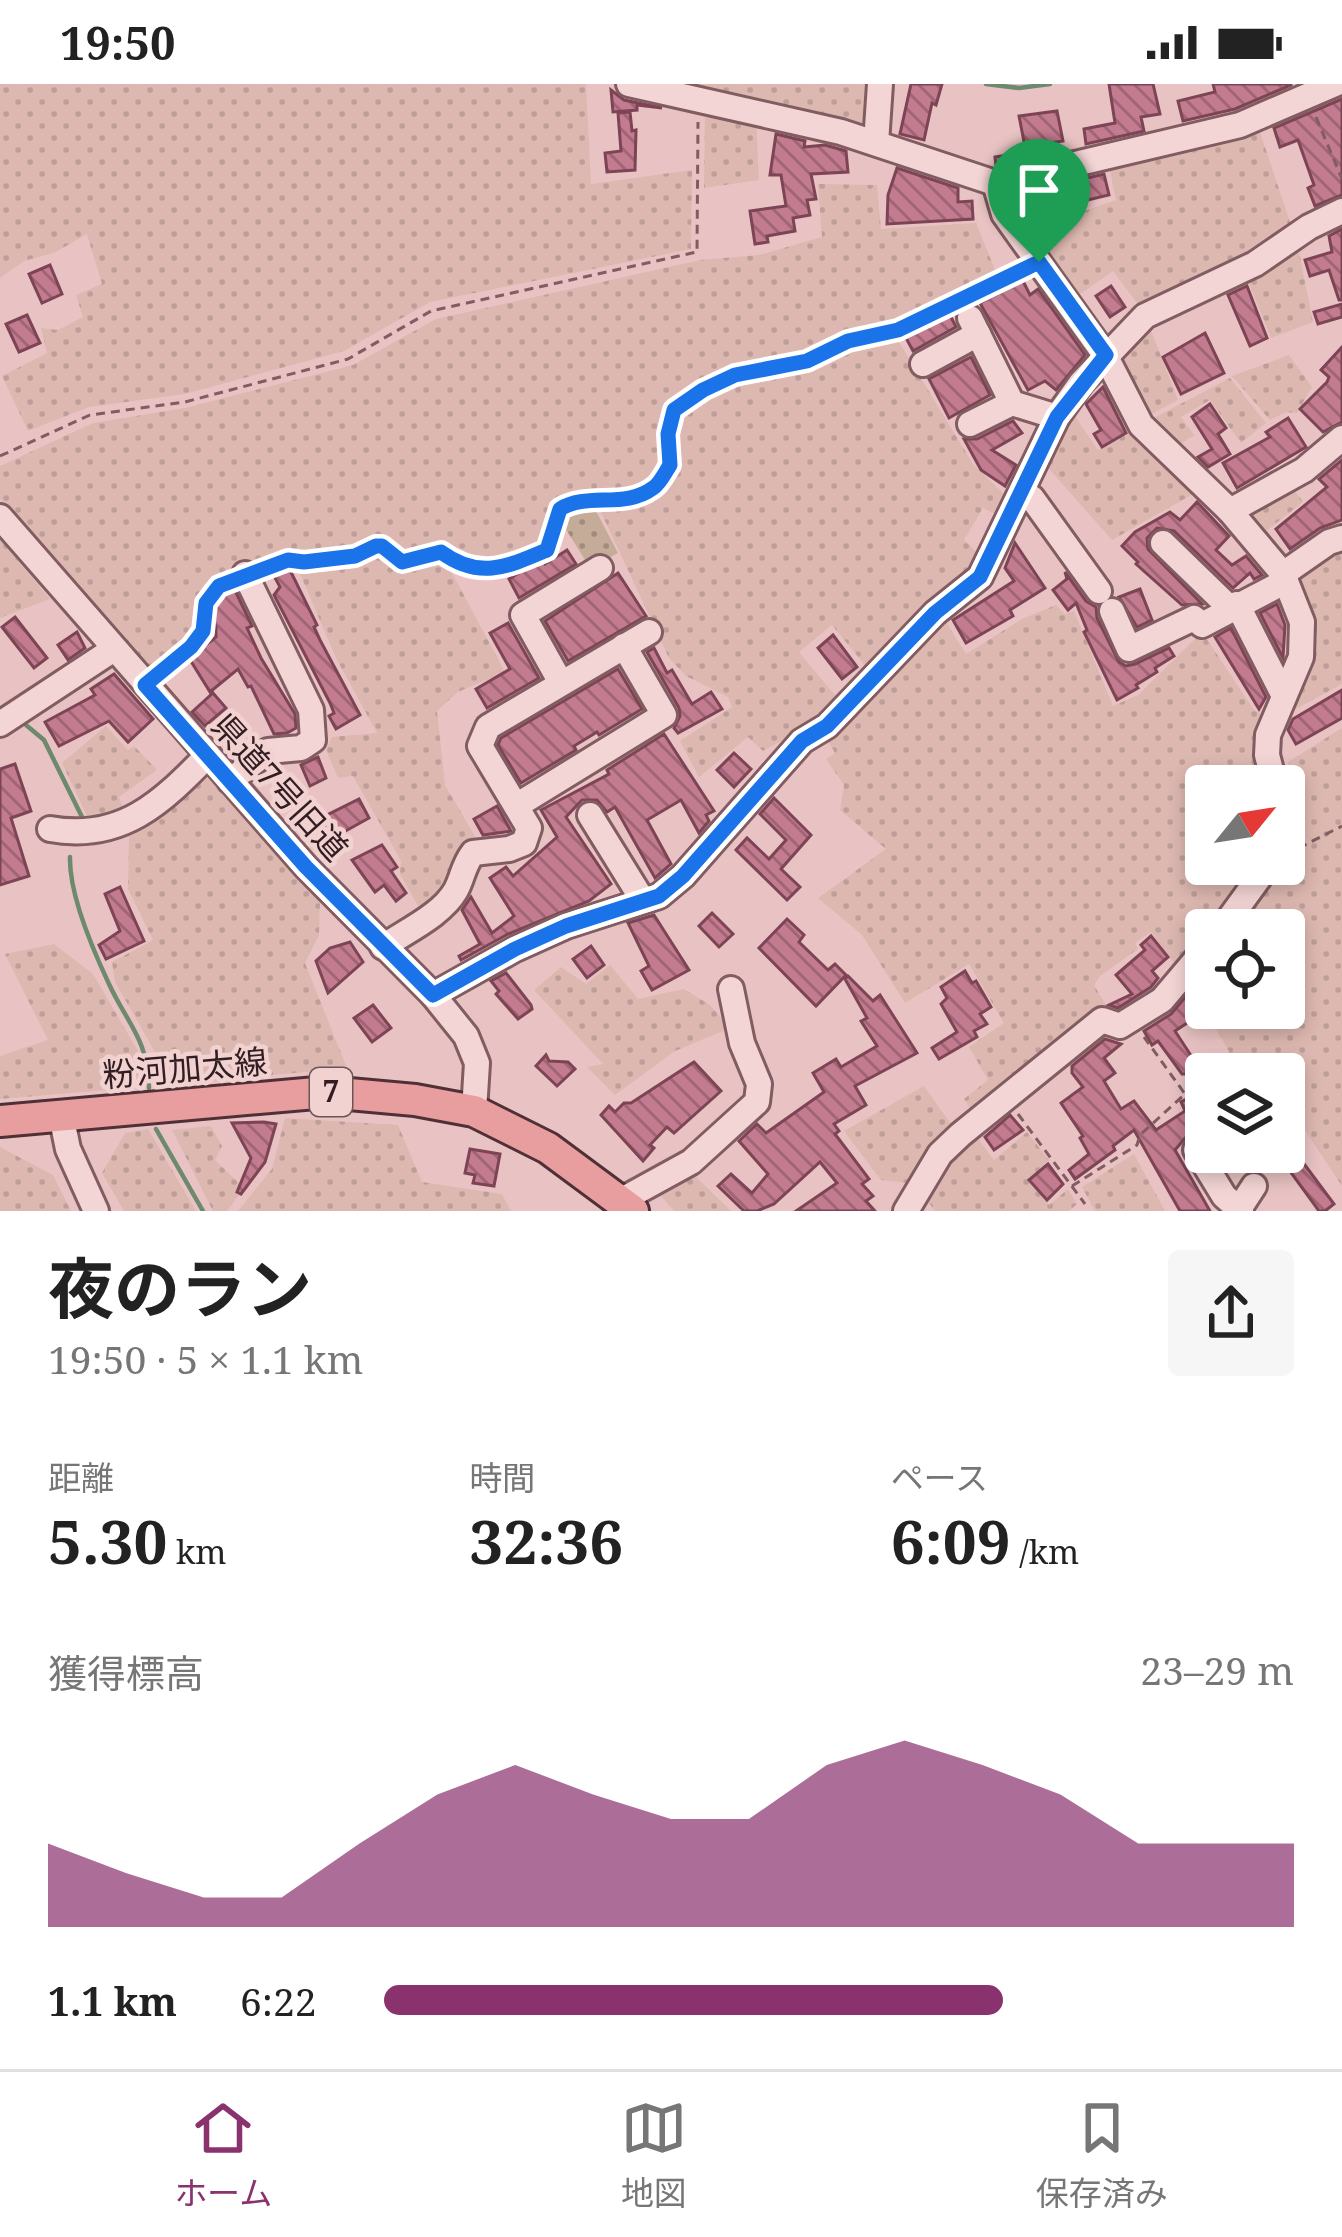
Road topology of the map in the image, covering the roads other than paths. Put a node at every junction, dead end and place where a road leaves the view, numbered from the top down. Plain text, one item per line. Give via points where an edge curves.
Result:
1 (629, 84) edge
2 (880, 84) edge
3 (1336, 84) edge
4 (875, 143) junction
5 (995, 183) junction
6 (1342, 211) edge
7 (1106, 355) junction
8 (923, 364) dead end
9 (1012, 403) junction
10 (1057, 417) junction
11 (970, 424) dead end
12 (1342, 438) edge
13 (1022, 490) junction
14 (1229, 511) junction
15 (0, 517) edge
16 (1342, 538) edge
17 (1162, 543) dead end
18 (600, 568) dead end
19 (245, 574) road end
20 (1284, 578) junction
21 (1234, 606) junction
22 (649, 632) dead end
23 (624, 646) junction
24 (114, 649) junction
25 (561, 683) junction
26 (1280, 688) junction
27 (0, 724) edge
28 (208, 755) junction
29 (1269, 765) edge
30 (230, 781) junction
31 (516, 806) junction
32 (590, 815) dead end
33 (50, 829) dead end
34 (642, 899) junction
35 (383, 946) junction
36 (1185, 973) edge
37 (731, 989) dead end
38 (433, 995) junction
39 (474, 1111) junction
40 (61, 1115) junction
41 (0, 1120) edge
42 (1210, 1173) edge
43 (1254, 1186) dead end
44 (627, 1206) edge
45 (1240, 1210) edge
46 (96, 1211) edge
47 (906, 1211) edge

1 - 4 street
2 - 4 street
3 - 5 street via 1240,125
4 - 5 street
5 - 7 street via 1004,214
6 - 7 street via 1145,316
7 - 10 street
7 - 14 street via 1141,425
8 - 9 street via 974,326
9 - 10 street
9 - 11 street
10 - 13 street
12 - 14 street via 1304,470
13 - 21 street via 1106,601 1129,649
13 - 34 street via 980,577 802,741 683,876
14 - 20 street
15 - 24 street, 県道7号旧道
16 - 20 street
17 - 21 street
18 - 25 street via 523,614
19 - 30 street via 311,710 313,740 268,751
20 - 21 street
20 - 26 street via 1302,622 1301,656
21 - 26 street
22 - 23 street
23 - 25 street
23 - 31 street via 664,716
24 - 27 street
24 - 28 street, 県道7号旧道
25 - 31 street via 488,727 480,746
26 - 29 street
28 - 30 street, 県道7号旧道
28 - 33 street via 138,817 90,831
30 - 35 street, 県道7号旧道
31 - 35 street via 529,828 524,843 473,854 442,906
32 - 34 street
34 - 38 street via 515,949
35 - 38 street, 県道7号旧道
36 - 47 street via 1162,1000 1120,1026 1102,1020 940,1154
37 - 44 street via 757,1102
38 - 39 street, 県道7号旧道 via 477,1063
39 - 40 main road, 粉河加太線 / 7 via 327,1092
39 - 44 main road, 粉河加太線 / 7 via 548,1148
40 - 41 main road, 粉河加太線 / 7
40 - 46 street
42 - 45 street
43 - 45 street

